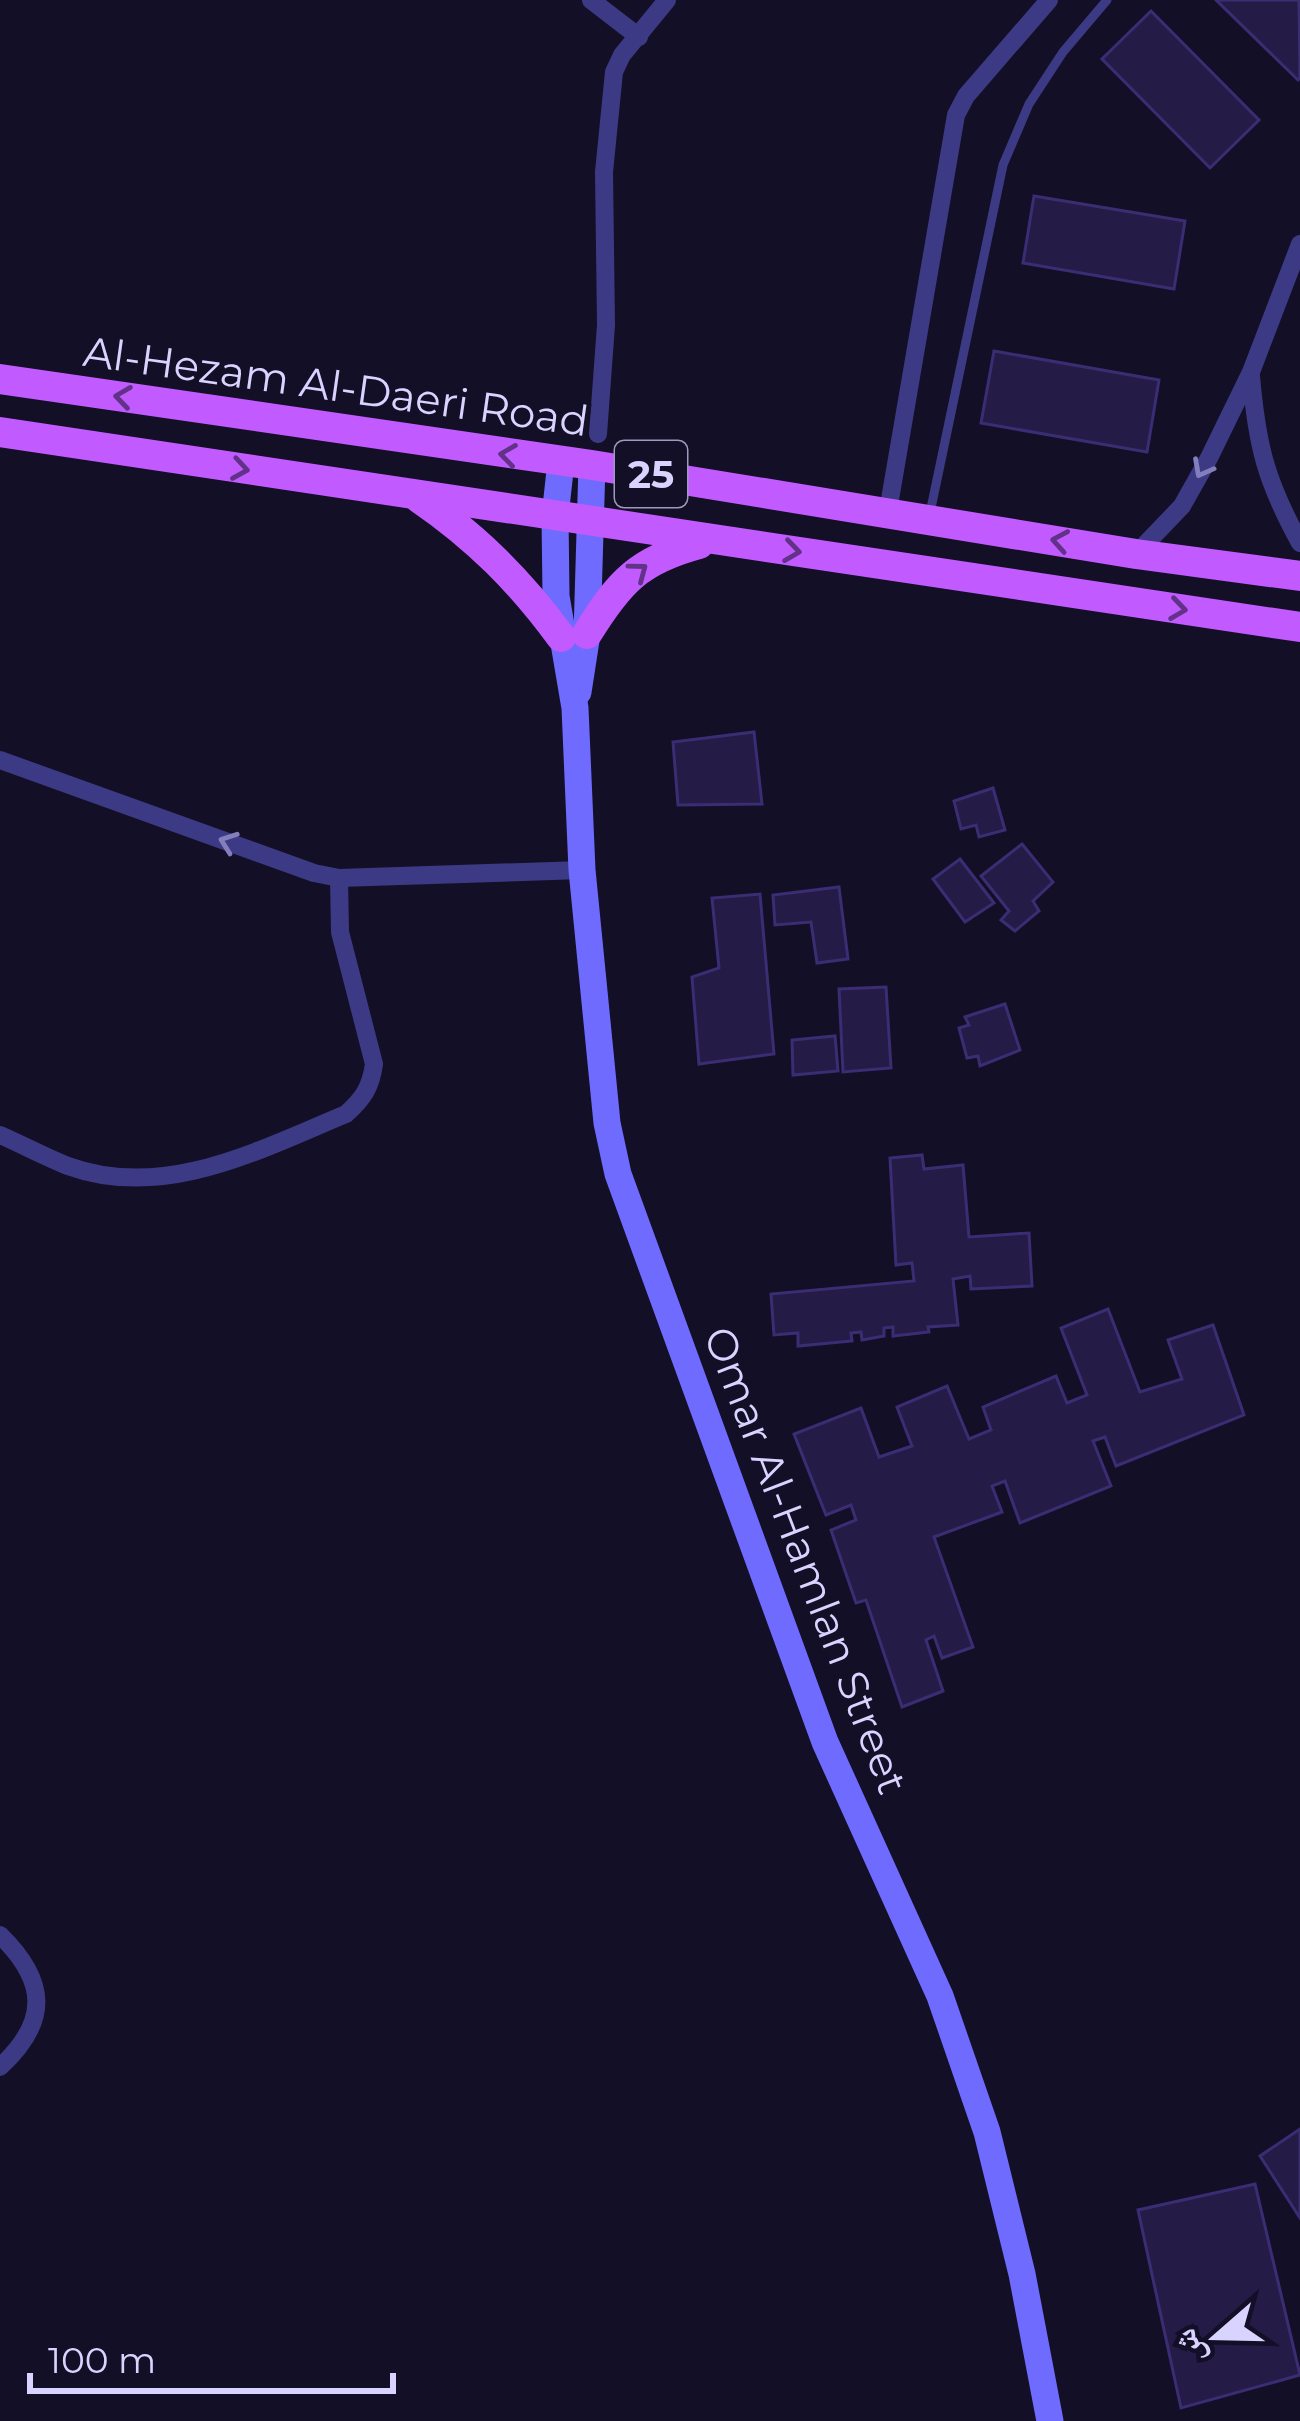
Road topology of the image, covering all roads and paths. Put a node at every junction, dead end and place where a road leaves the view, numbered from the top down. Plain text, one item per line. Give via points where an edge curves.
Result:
1 (591, 0) edge
2 (667, 0) edge
3 (1049, 0) edge
4 (1108, 0) edge
5 (639, 37) junction
6 (1300, 244) edge
7 (1251, 372) junction
8 (0, 379) edge
9 (0, 432) edge
10 (595, 450) junction
11 (561, 462) junction
12 (414, 495) junction
13 (888, 511) junction
14 (555, 516) junction
15 (929, 518) junction
16 (588, 520) junction
17 (713, 540) junction
18 (1300, 543) edge
19 (1136, 554) junction
20 (1300, 576) edge
21 (1300, 627) edge
22 (574, 635) junction
23 (0, 760) edge
24 (583, 869) junction
25 (339, 878) junction
26 (0, 1135) edge
27 (0, 1935) edge
28 (0, 2067) edge
29 (1050, 2421) edge

1 - 5 street
2 - 5 street
3 - 13 street via 956,115
4 - 15 lane via 1029,104 1003,165
5 - 10 street via 614,72
6 - 7 street
7 - 18 street via 1257,442
7 -> 19 street via 1182,506
11 -> 8 main road, Al-Hezam Al-Daeri Road / 25
9 -> 12 main road, 25
10 - 11 main road, Al-Hezam Al-Daeri Road / 25
10 - 13 main road, Al-Hezam Al-Daeri Road / 25
10 - 16 street, Omar Al-Hamlan Street
11 - 14 street, Omar Al-Hamlan Street
12 - 14 main road, 25
12 - 22 main road
13 - 15 main road, Al-Hezam Al-Daeri Road / 25
14 - 16 main road, 25
14 - 22 street, Omar Al-Hamlan Street
19 -> 15 main road, Al-Hezam Al-Daeri Road / 25
16 - 17 main road, 25
16 - 22 street, Omar Al-Hamlan Street
17 -> 21 main road, 25
22 -> 17 main road via 636,569
19 - 20 main road, Al-Hezam Al-Daeri Road / 25
22 - 24 street, Omar Al-Hamlan Street
25 -> 23 street
24 - 25 street
24 - 29 street, Omar Al-Hamlan Street via 608,1124 628,1208 825,1742 940,1996 987,2132
25 - 26 street via 340,932 374,1064 362,1100 346,1114 175,1177 72,1168
27 - 28 street via 23,1957 37,2003 21,2047

